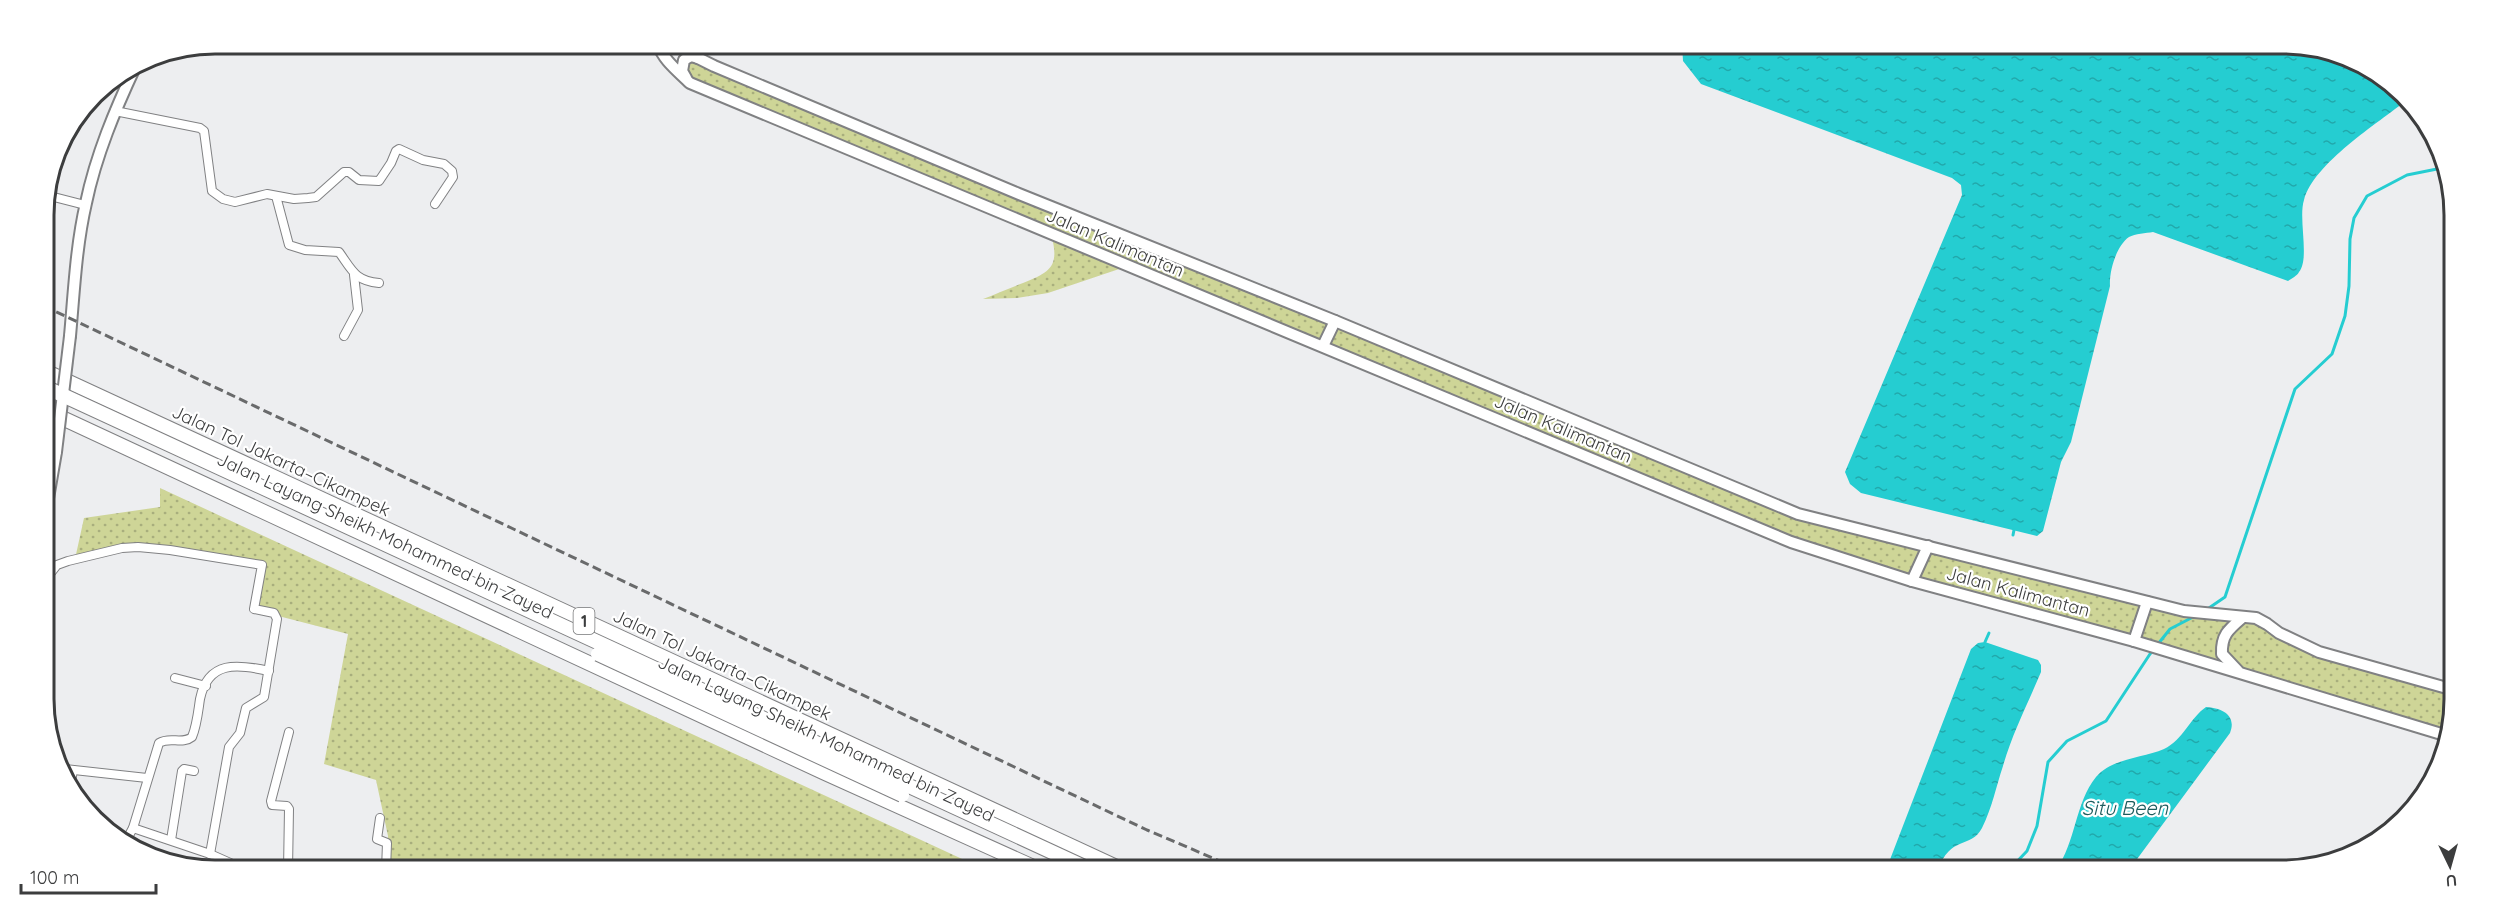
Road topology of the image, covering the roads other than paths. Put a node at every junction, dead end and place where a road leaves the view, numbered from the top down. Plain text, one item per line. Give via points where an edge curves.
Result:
1 (662, 54) edge
2 (693, 54) edge
3 (698, 58) junction
4 (130, 79) edge
5 (690, 83) junction
6 (115, 111) junction
7 (276, 196) junction
8 (55, 197) edge
9 (86, 204) junction
10 (435, 204) dead end
11 (354, 275) junction
12 (379, 283) dead end
13 (1335, 321) junction
14 (344, 336) dead end
15 (1323, 346) junction
16 (54, 375) edge
17 (54, 391) edge
18 (54, 402) edge
19 (54, 414) edge
20 (54, 464) edge
21 (1928, 546) junction
22 (54, 569) edge
23 (1912, 581) junction
24 (2146, 602) junction
25 (2243, 617) junction
26 (2134, 641) junction
27 (268, 671) junction
28 (2238, 672) junction
29 (176, 678) dead end
30 (206, 686) junction
31 (2444, 687) edge
32 (289, 732) dead end
33 (2440, 734) edge
34 (71, 770) edge
35 (194, 771) dead end
36 (147, 778) junction
37 (381, 818) dead end
38 (133, 828) junction
39 (129, 835) edge
40 (171, 840) junction
41 (210, 854) junction
42 (223, 860) edge
43 (288, 860) edge
44 (386, 860) edge
45 (1018, 860) edge
46 (1048, 860) edge
47 (1069, 860) edge
48 (1101, 860) edge

1 - 5 street
2 - 3 street, Jalan Kalimantan
3 - 5 street via 691,56 683,63 682,70
3 - 13 street, Jalan Kalimantan via 1019,194
4 - 6 street
5 - 15 street, Jalan Kalimantan
6 - 7 street via 204,131 212,191 223,199 235,202 260,195
6 - 9 street
7 - 10 street via 316,197 344,172 358,180 379,181 399,149 444,164 452,171 453,177
7 - 11 street via 289,245 339,252
8 - 9 street
9 - 20 street, bridge
11 - 12 street
11 - 14 street via 358,310
13 - 15 street
13 - 21 street, Jalan Kalimantan via 1798,514
15 - 23 street, Jalan Kalimantan via 1791,542
16 - 48 highway, Jalan Tol Jakarta–Cikampek / 1
17 - 47 highway, Jalan Layang Sheikh Mohammed bin Zayed / 1, bridge
18 - 46 highway, Jalan Layang Sheikh Mohammed bin Zayed / 1, bridge
19 - 45 highway, 1
21 - 23 street
21 - 24 street, Jalan Kalimantan
22 - 27 street via 68,561 138,547 262,565 254,609 274,613 277,619
23 - 26 street, Jalan Kalimantan
24 - 25 street, Jalan Kalimantan via 2184,611
24 - 26 street
25 - 28 street via 2226,632 2222,644 2222,654
25 - 31 street, Jalan Kalimantan via 2262,620 2279,633 2319,652
26 - 28 street, Jalan Kalimantan
27 - 30 street via 233,665 220,669
27 - 41 street via 264,697 246,708 240,733 229,747
28 - 33 street, Jalan Kalimantan
29 - 30 street
30 - 36 street via 192,737 159,743
32 - 43 street via 271,801 272,805 289,809
34 - 36 street
35 - 40 street via 182,771
36 - 38 street
37 - 44 street via 377,839 387,843
38 - 39 street
38 - 40 street
40 - 41 street
41 - 42 street

